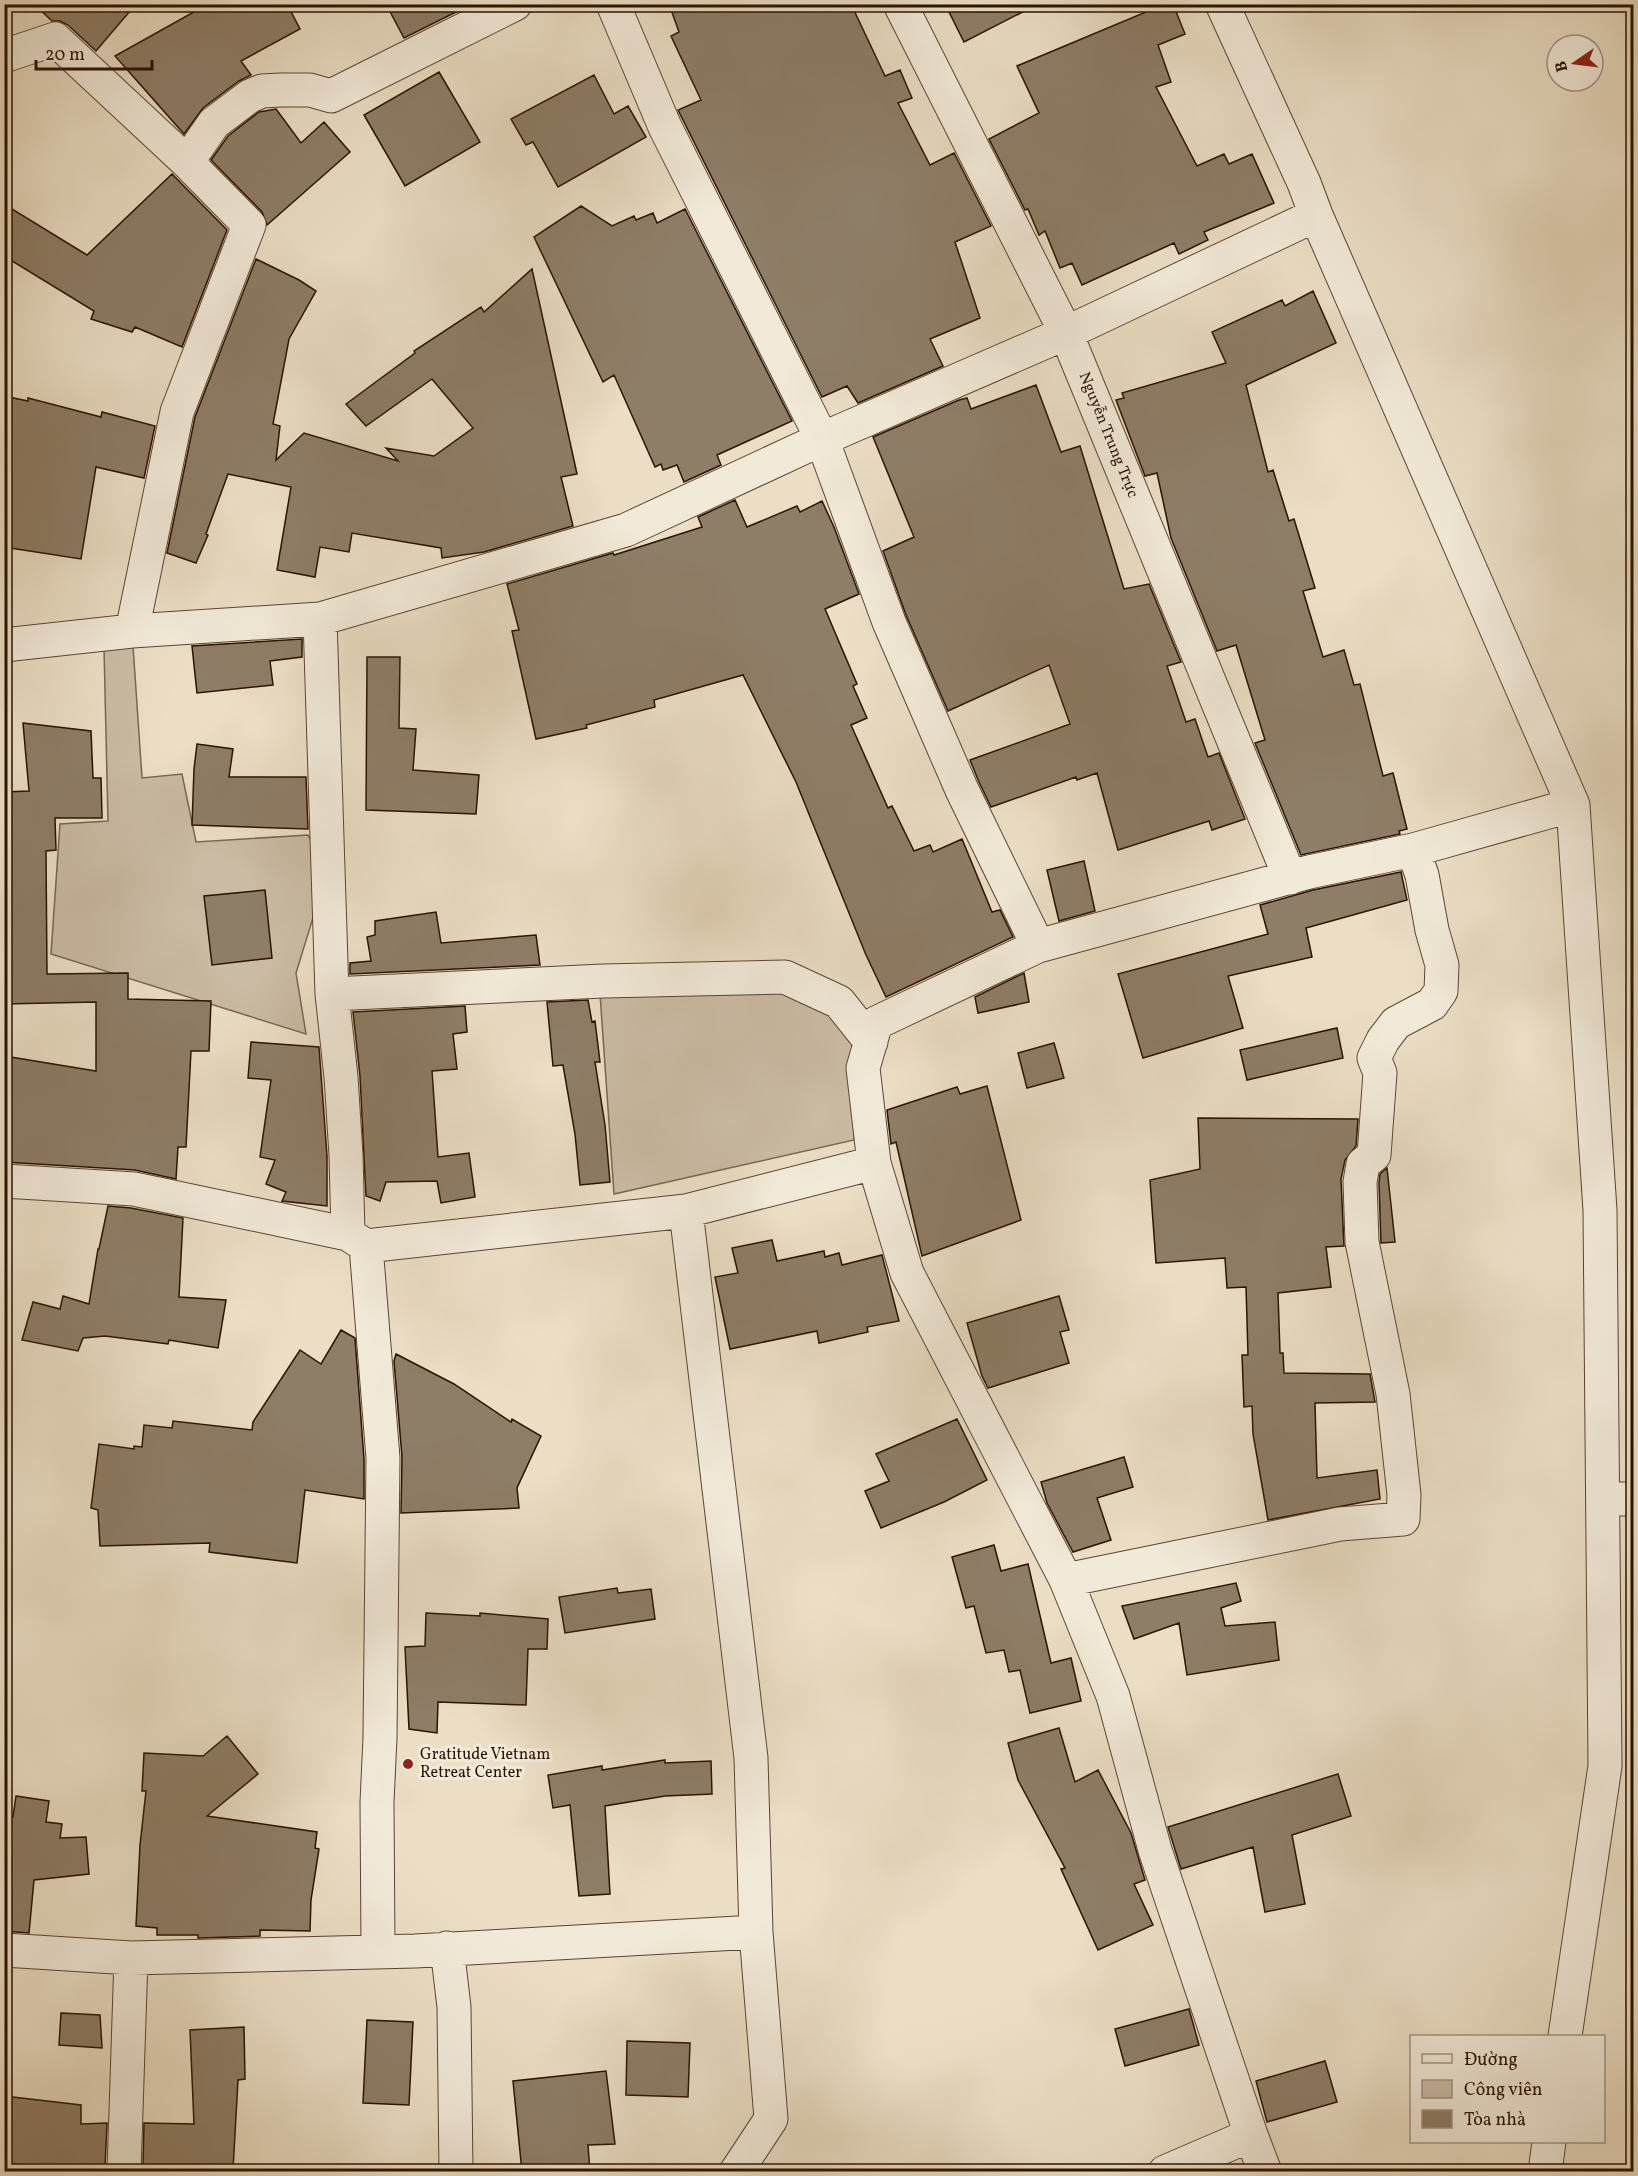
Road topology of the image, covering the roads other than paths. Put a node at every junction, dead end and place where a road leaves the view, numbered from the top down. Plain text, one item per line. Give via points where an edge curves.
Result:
1 (514, 4) edge
2 (613, 4) edge
3 (900, 4) edge
4 (1222, 4) edge
5 (4, 56) edge
6 (187, 162) junction
7 (1316, 215) junction
8 (1066, 333) junction
9 (822, 439) junction
10 (320, 619) junction
11 (132, 631) junction
12 (4, 645) edge
13 (1573, 805) junction
14 (1413, 850) junction
15 (1290, 878) junction
16 (1038, 946) junction
17 (332, 994) junction
18 (871, 1042) junction
19 (874, 1162) junction
20 (4, 1180) edge
21 (686, 1211) junction
22 (357, 1240) junction
23 (1618, 1499) edge
24 (1066, 1580) junction
25 (756, 1932) junction
26 (447, 1948) junction
27 (4, 1950) edge
28 (378, 1950) junction
29 (131, 1958) junction
30 (1565, 2035) edge
31 (1251, 2135) junction
32 (1549, 2143) edge
33 (124, 2172) edge
34 (456, 2172) edge
35 (736, 2172) edge
36 (1165, 2172) edge
37 (1265, 2172) edge
38 (1545, 2172) edge

1 - 6 street via 331,96 310,90 262,91 250,96 214,123
2 - 9 street via 665,127
3 - 8 street, Nguyễn Trung Trực
4 - 7 street
5 - 6 street via 55,39
6 - 11 street via 249,225 177,412
7 - 8 street
7 - 13 street
8 - 9 street
8 - 15 street, Nguyễn Trung Trực
9 - 10 street via 626,530
9 - 16 street via 889,622 962,790
10 - 11 street
10 - 17 street
11 - 12 street
13 - 14 street
13 - 23 street
14 - 15 street
14 - 24 street via 1442,965 1441,991 1432,1004 1396,1023 1374,1058 1380,1073 1374,1155 1363,1164 1360,1182 1362,1242 1393,1394 1403,1519 1340,1524
15 - 16 street
16 - 18 street via 876,1023
17 - 18 street via 785,977 839,1002
17 - 22 street
18 - 19 street via 863,1068
19 - 21 street
19 - 24 street via 907,1274
20 - 22 street via 134,1189
21 - 22 street
21 - 25 street via 751,1758
22 - 28 street via 382,1458
23 - 30 street via 1605,1766
24 - 31 street via 1113,1696 1155,1850
25 - 26 street
25 - 35 street via 771,2119
26 - 28 street
26 - 34 street via 454,2007
27 - 29 street
28 - 29 street
29 - 33 street
31 - 36 street
31 - 37 street
32 - 38 street

